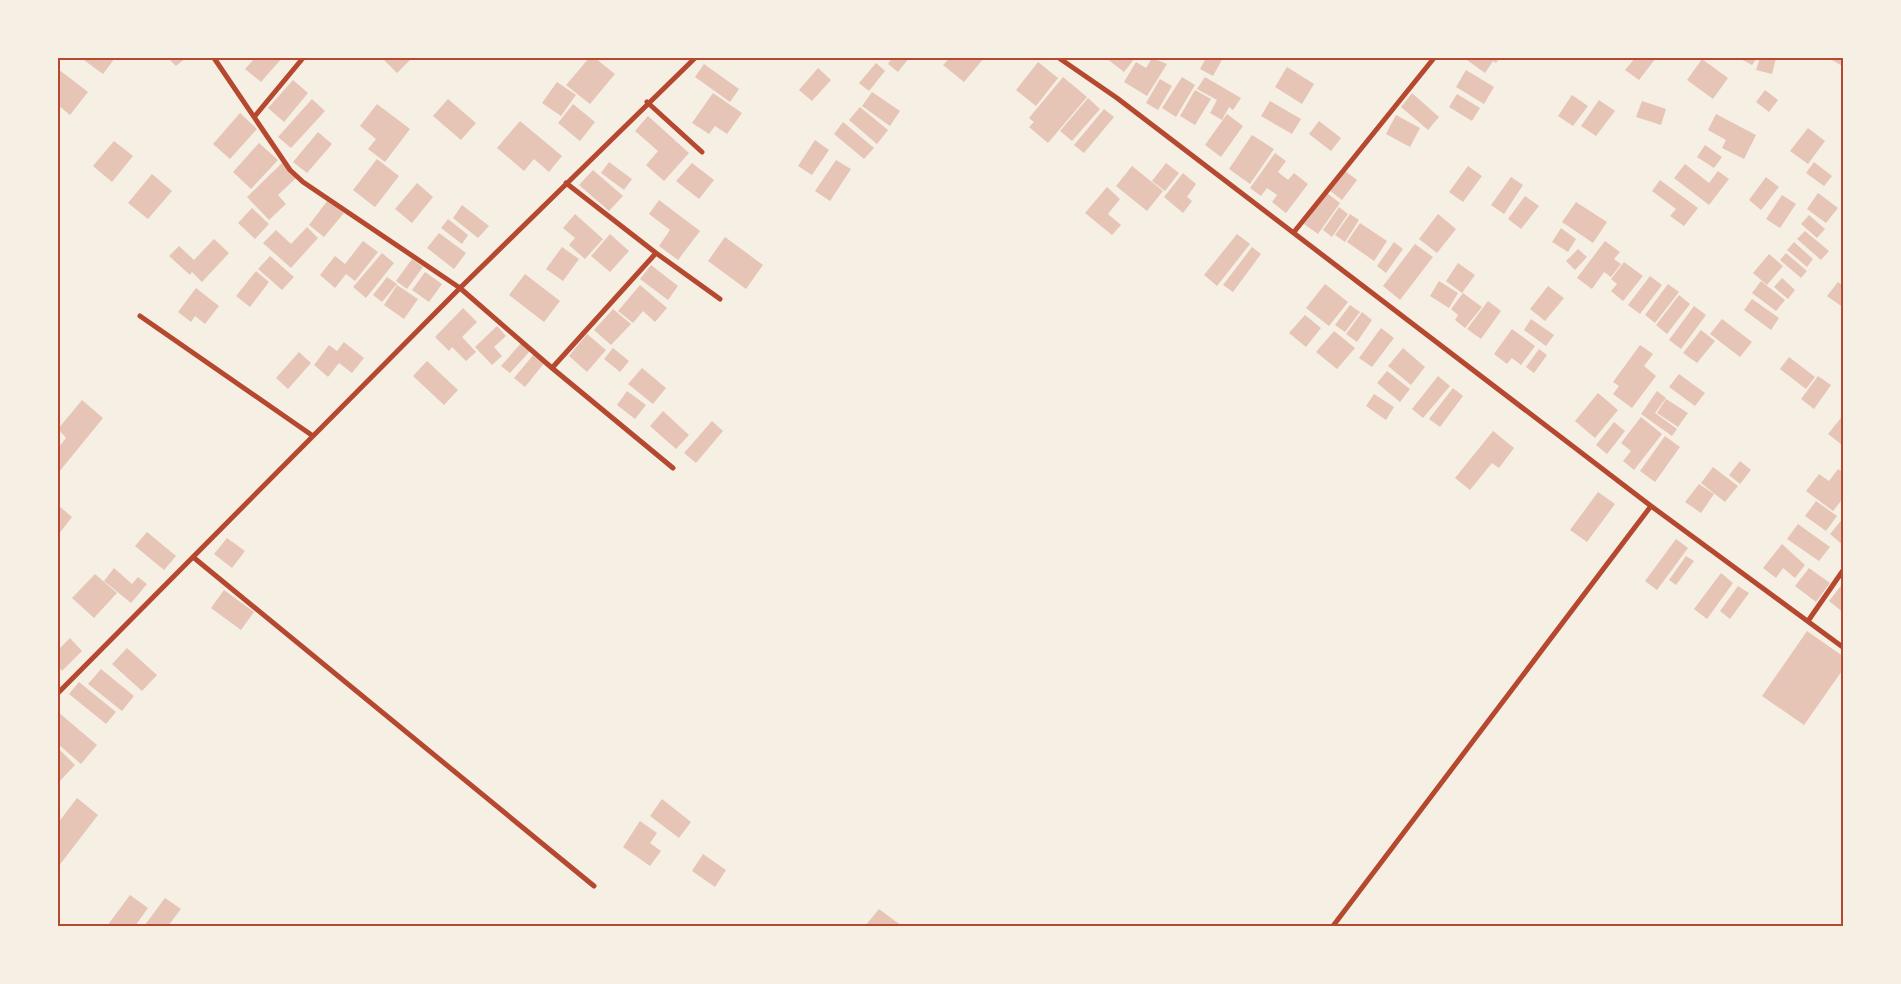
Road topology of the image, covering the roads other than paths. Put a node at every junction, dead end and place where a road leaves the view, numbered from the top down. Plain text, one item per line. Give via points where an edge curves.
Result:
1 (214, 58) edge
2 (303, 58) edge
3 (695, 58) edge
4 (1059, 58) edge
5 (1434, 58) edge
6 (647, 102) junction
7 (255, 116) junction
8 (702, 152) dead end
9 (566, 183) junction
10 (1294, 232) junction
11 (656, 254) junction
12 (460, 288) junction
13 (720, 299) dead end
14 (140, 316) dead end
15 (552, 368) junction
16 (313, 436) junction
17 (673, 468) dead end
18 (1651, 506) junction
19 (193, 557) junction
20 (1844, 569) edge
21 (1808, 621) junction
22 (1844, 648) edge
23 (58, 693) edge
24 (594, 886) dead end
25 (1333, 926) edge

1 - 7 street
2 - 7 street
3 - 6 street
4 - 10 street
5 - 10 street
6 - 8 street
6 - 9 street
7 - 12 street via 290,170 303,182
9 - 11 street
9 - 12 street
10 - 18 street
11 - 13 street
11 - 15 street
12 - 15 street
12 - 16 street
14 - 16 street
15 - 17 street
16 - 19 street
18 - 21 street
18 - 25 street
19 - 23 street
19 - 24 street
20 - 21 street
21 - 22 street

